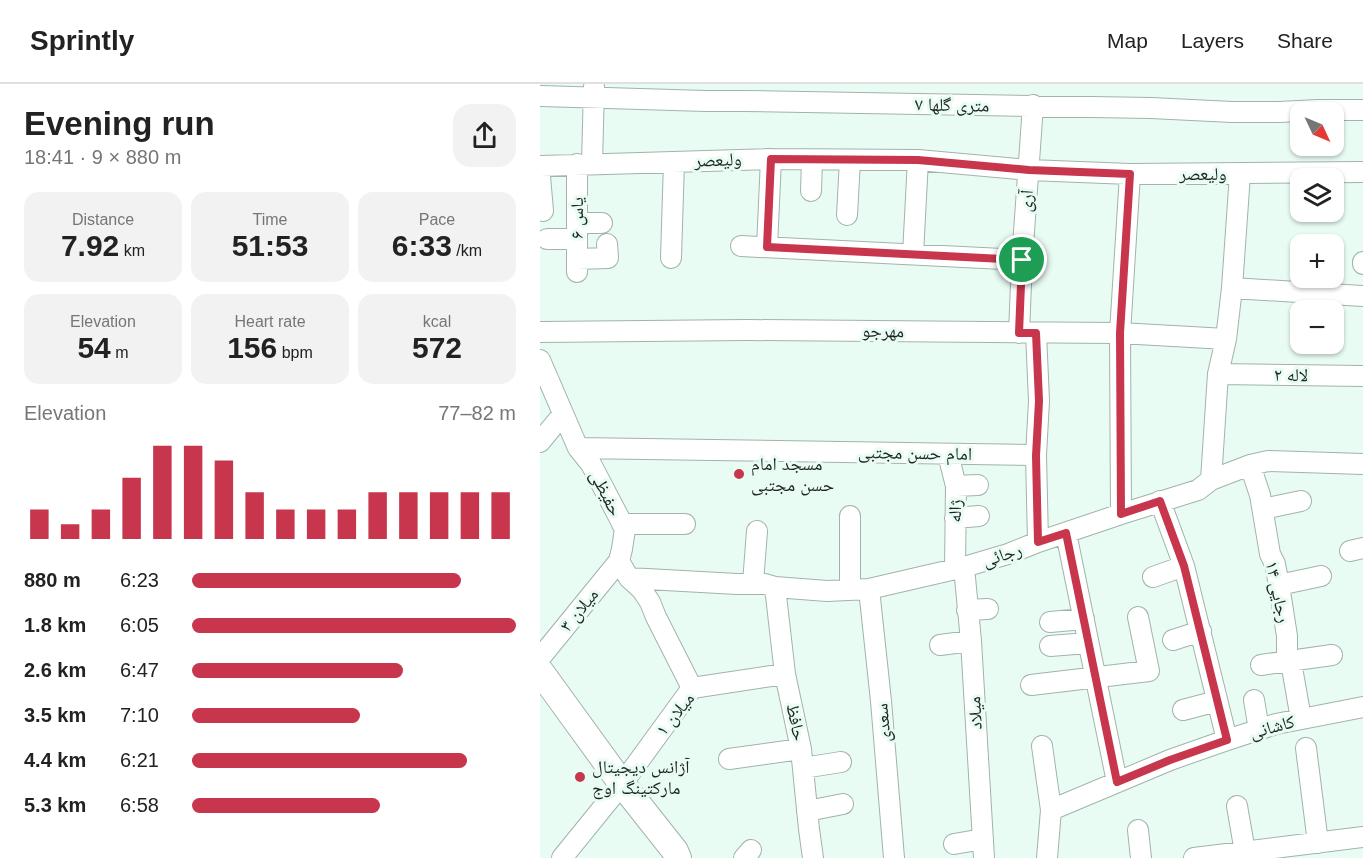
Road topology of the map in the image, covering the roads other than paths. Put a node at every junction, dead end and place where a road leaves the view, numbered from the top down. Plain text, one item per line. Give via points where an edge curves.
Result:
1 (594, 91) edge
2 (544, 92) edge
3 (1033, 105) junction
4 (1363, 110) edge
5 (771, 159) junction
6 (812, 160) junction
7 (850, 160) junction
8 (918, 160) junction
9 (674, 162) junction
10 (585, 164) junction
11 (540, 166) edge
12 (1029, 170) junction
13 (1363, 172) edge
14 (1130, 174) junction
15 (1240, 174) junction
16 (540, 176) edge
17 (811, 191) dead end
18 (543, 211) dead end
19 (846, 215) dead end
20 (602, 223) dead end
21 (577, 231) junction
22 (547, 239) dead end
23 (741, 246) dead end
24 (767, 247) junction
25 (913, 254) junction
26 (608, 256) dead end
27 (671, 258) dead end
28 (1022, 260) junction
29 (1233, 288) junction
30 (1363, 296) edge
31 (540, 332) edge
32 (1028, 333) junction
33 (1120, 333) junction
34 (1226, 339) junction
35 (540, 360) edge
36 (1218, 374) junction
37 (1363, 376) edge
38 (563, 414) junction
39 (540, 442) edge
40 (578, 448) junction
41 (948, 454) junction
42 (1036, 456) junction
43 (1363, 464) edge
44 (1250, 465) junction
45 (1211, 480) junction
46 (978, 485) dead end
47 (956, 486) junction
48 (1160, 501) junction
49 (1301, 501) dead end
50 (1263, 509) junction
51 (1121, 514) junction
52 (850, 516) dead end
53 (979, 516) dead end
54 (955, 518) junction
55 (622, 524) junction
56 (685, 524) dead end
57 (757, 531) dead end
58 (1066, 533) junction
59 (1038, 542) junction
60 (1184, 566) junction
61 (959, 568) junction
62 (624, 570) junction
63 (1154, 576) dead end
64 (1321, 576) dead end
65 (753, 583) junction
66 (1279, 585) junction
67 (775, 586) junction
68 (859, 589) junction
69 (988, 609) dead end
70 (967, 610) junction
71 (1138, 617) dead end
72 (1084, 619) junction
73 (1050, 622) dead end
74 (1201, 631) junction
75 (1173, 640) dead end
76 (971, 641) junction
77 (1088, 643) junction
78 (940, 645) dead end
79 (1050, 646) dead end
80 (1332, 655) dead end
81 (540, 658) edge
82 (1291, 662) junction
83 (1261, 666) dead end
84 (540, 671) edge
85 (785, 674) junction
86 (1096, 678) junction
87 (1031, 685) dead end
88 (692, 688) junction
89 (1254, 700) dead end
90 (1217, 701) junction
91 (1363, 707) edge
92 (1183, 710) dead end
93 (1301, 719) junction
94 (1259, 730) junction
95 (1227, 740) junction
96 (1042, 746) dead end
97 (1306, 748) dead end
98 (729, 759) dead end
99 (802, 759) junction
100 (841, 762) dead end
101 (1117, 782) junction
102 (622, 783) junction
103 (843, 804) dead end
104 (1238, 806) dead end
105 (1051, 810) junction
106 (807, 811) junction
107 (1138, 830) dead end
108 (1363, 837) edge
109 (1318, 843) junction
110 (954, 844) dead end
111 (983, 849) edge
112 (1279, 853) edge
113 (1236, 854) edge
114 (562, 858) edge
115 (678, 858) edge
116 (813, 858) edge
117 (894, 858) edge
118 (1047, 858) edge
119 (1141, 858) edge
120 (1194, 858) edge

1 - 2 street, ۷ متری گلها
1 - 3 street, ۷ متری گلها via 706,101
1 - 10 street, یاس ۶
3 - 4 street, ۷ متری گلها via 1232,112
3 - 12 street, آری
5 - 6 street, ولیعصر
5 - 9 street, ولیعصر
5 - 24 street
6 - 7 street, ولیعصر
6 - 17 street
7 - 8 street, ولیعصر
7 - 19 street
8 - 12 street, ولیعصر
8 - 25 street
9 - 10 street, ولیعصر
9 - 27 street
10 - 11 street, ولیعصر
10 - 21 street, یاس ۶
12 - 14 street, ولیعصر
12 - 28 street, آری
13 - 15 street, ولیعصر
14 - 15 street, ولیعصر
14 - 33 street
15 - 29 street
16 - 18 street
20 - 21 street
21 - 22 street
21 - 26 street, یاس ۶ via 577,266
23 - 24 street
24 - 25 street
25 - 28 street
28 - 32 street, آری
29 - 30 street
29 - 34 street
31 - 32 street, مهرجو
32 - 33 street, مهرجو
32 - 42 street, آری via 1039,401
33 - 34 street, مهرجو
33 - 51 street
34 - 36 street
35 - 38 street, حفیظی
36 - 37 street, لاله ۲
36 - 45 street
38 - 39 street
38 - 40 street, حفیظی
40 - 41 street, امام حسن مجتبی
40 - 55 street, حفیظی via 591,464
41 - 42 street, امام حسن مجتبی
41 - 47 street, ژاله
42 - 59 street, آری
43 - 44 street, رجائی via 1268,461
44 - 45 street, رجائی
44 - 50 street, رجایی ۱۴
45 - 48 street, رجائی via 1198,490
46 - 47 street
47 - 54 street, ژاله
48 - 51 street, رجائی
48 - 60 street
49 - 50 street
50 - 66 street, رجایی ۱۴
51 - 58 street, رجائی
52 - 68 street, سعدی
53 - 54 street
54 - 61 street, ژاله
55 - 56 street
55 - 62 street, حفیظی
57 - 65 street
58 - 59 street, رجائی
58 - 72 street
59 - 61 street, رجائی
60 - 63 street
60 - 74 street
61 - 68 street, رجائی
61 - 70 street, میلاد
62 - 65 street, رجائی
62 - 81 street, میلان ۳
62 - 88 street via 650,602
64 - 66 street
65 - 67 street, رجائی
66 - 82 street, رجایی ۱۴
67 - 68 street, رجائی via 827,591
67 - 85 street, حافظ
68 - 117 street, سعدی via 881,700
69 - 70 street
70 - 76 street, میلاد
71 - 86 street via 1149,671
72 - 73 street
72 - 77 street
74 - 75 street
74 - 90 street
76 - 78 street
76 - 111 street, میلاد
77 - 79 street
77 - 86 street
80 - 82 street
82 - 83 street
82 - 93 street, رجایی ۱۴
84 - 102 main road
85 - 88 street, میلان ۱
85 - 99 street, حافظ
86 - 87 street
86 - 101 street
88 - 102 street, میلان ۱
89 - 94 street
90 - 92 street
90 - 95 street
91 - 93 street, کاشانی
93 - 94 street, کاشانی
94 - 95 street, کاشانی
95 - 101 street, کاشانی
96 - 105 street
97 - 109 street
98 - 99 street
99 - 100 street
99 - 106 street, حافظ
101 - 105 street, کاشانی
102 - 114 street, میلان ۱
102 - 115 main road
103 - 106 street
104 - 113 street
105 - 118 street
106 - 116 street, حافظ
107 - 119 street
108 - 109 street
109 - 112 street
110 - 111 street
112 - 113 street
113 - 120 street

